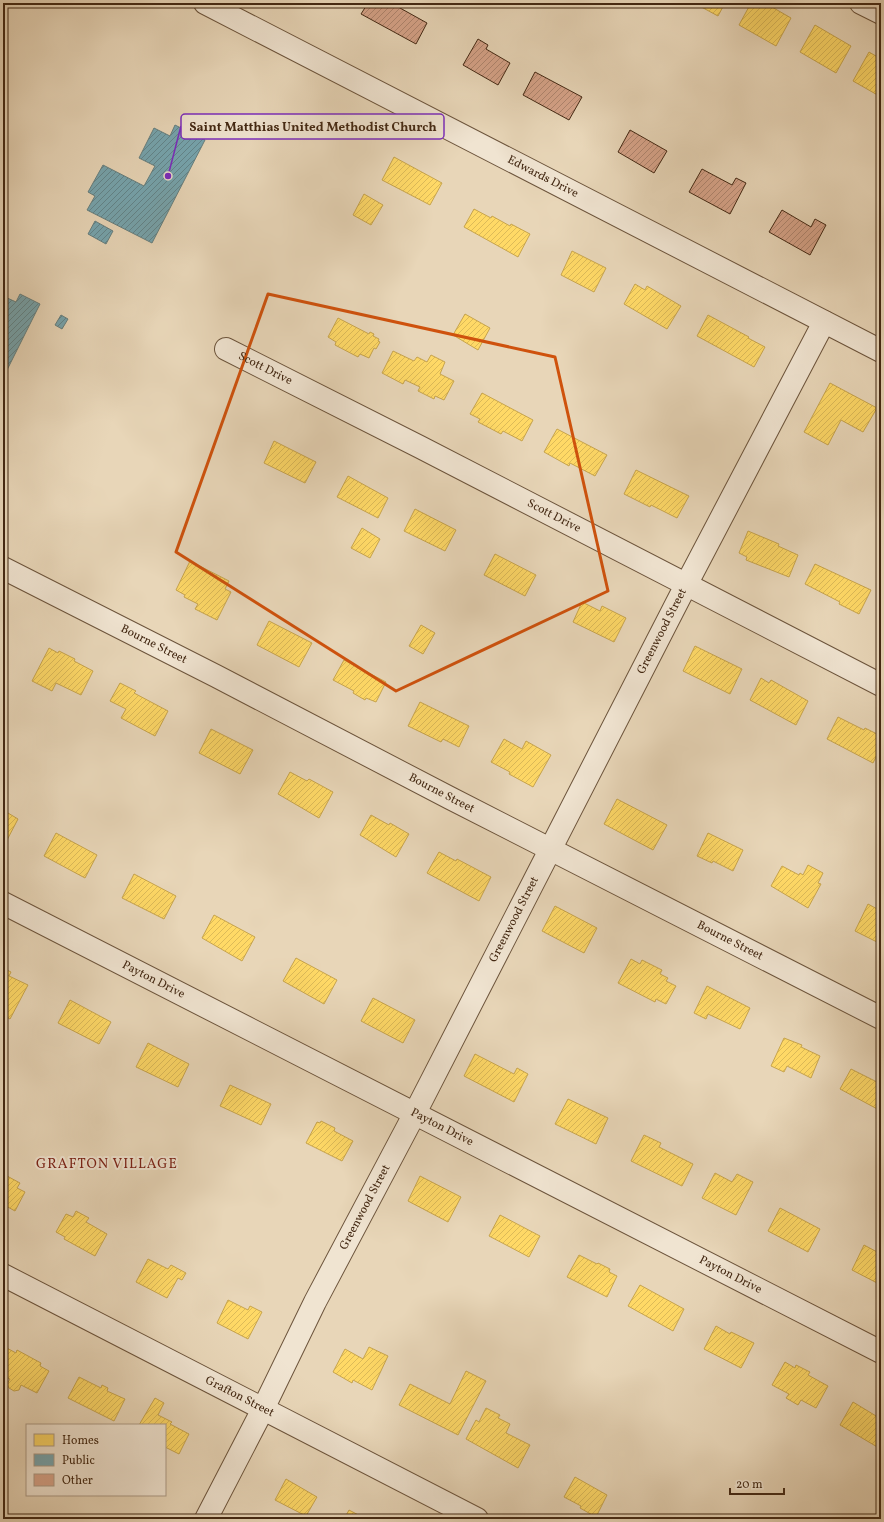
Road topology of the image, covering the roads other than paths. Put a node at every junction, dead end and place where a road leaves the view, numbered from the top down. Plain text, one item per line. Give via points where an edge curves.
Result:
1 (206, 3) edge
2 (861, 3) edge
3 (881, 13) edge
4 (824, 322) junction
5 (226, 349) dead end
6 (881, 351) edge
7 (3, 568) edge
8 (686, 585) junction
9 (881, 685) edge
10 (550, 849) junction
11 (3, 903) edge
12 (881, 1018) edge
13 (415, 1113) junction
14 (3, 1274) edge
15 (881, 1352) edge
16 (263, 1409) junction
17 (206, 1519) edge
18 (477, 1519) edge

1 - 4 street, Edwards Drive
2 - 3 street
4 - 6 street, Edwards Drive
4 - 8 street, Greenwood Street
5 - 8 street, Scott Drive
7 - 10 street, Bourne Street
8 - 9 street, Scott Drive
8 - 10 street, Greenwood Street
10 - 12 street, Bourne Street
10 - 13 street, Greenwood Street
11 - 13 street, Payton Drive
13 - 15 street, Payton Drive
13 - 16 street, Greenwood Street via 315,1302
14 - 16 street, Grafton Street
16 - 17 street, Greenwood Street
16 - 18 street, Grafton Street

